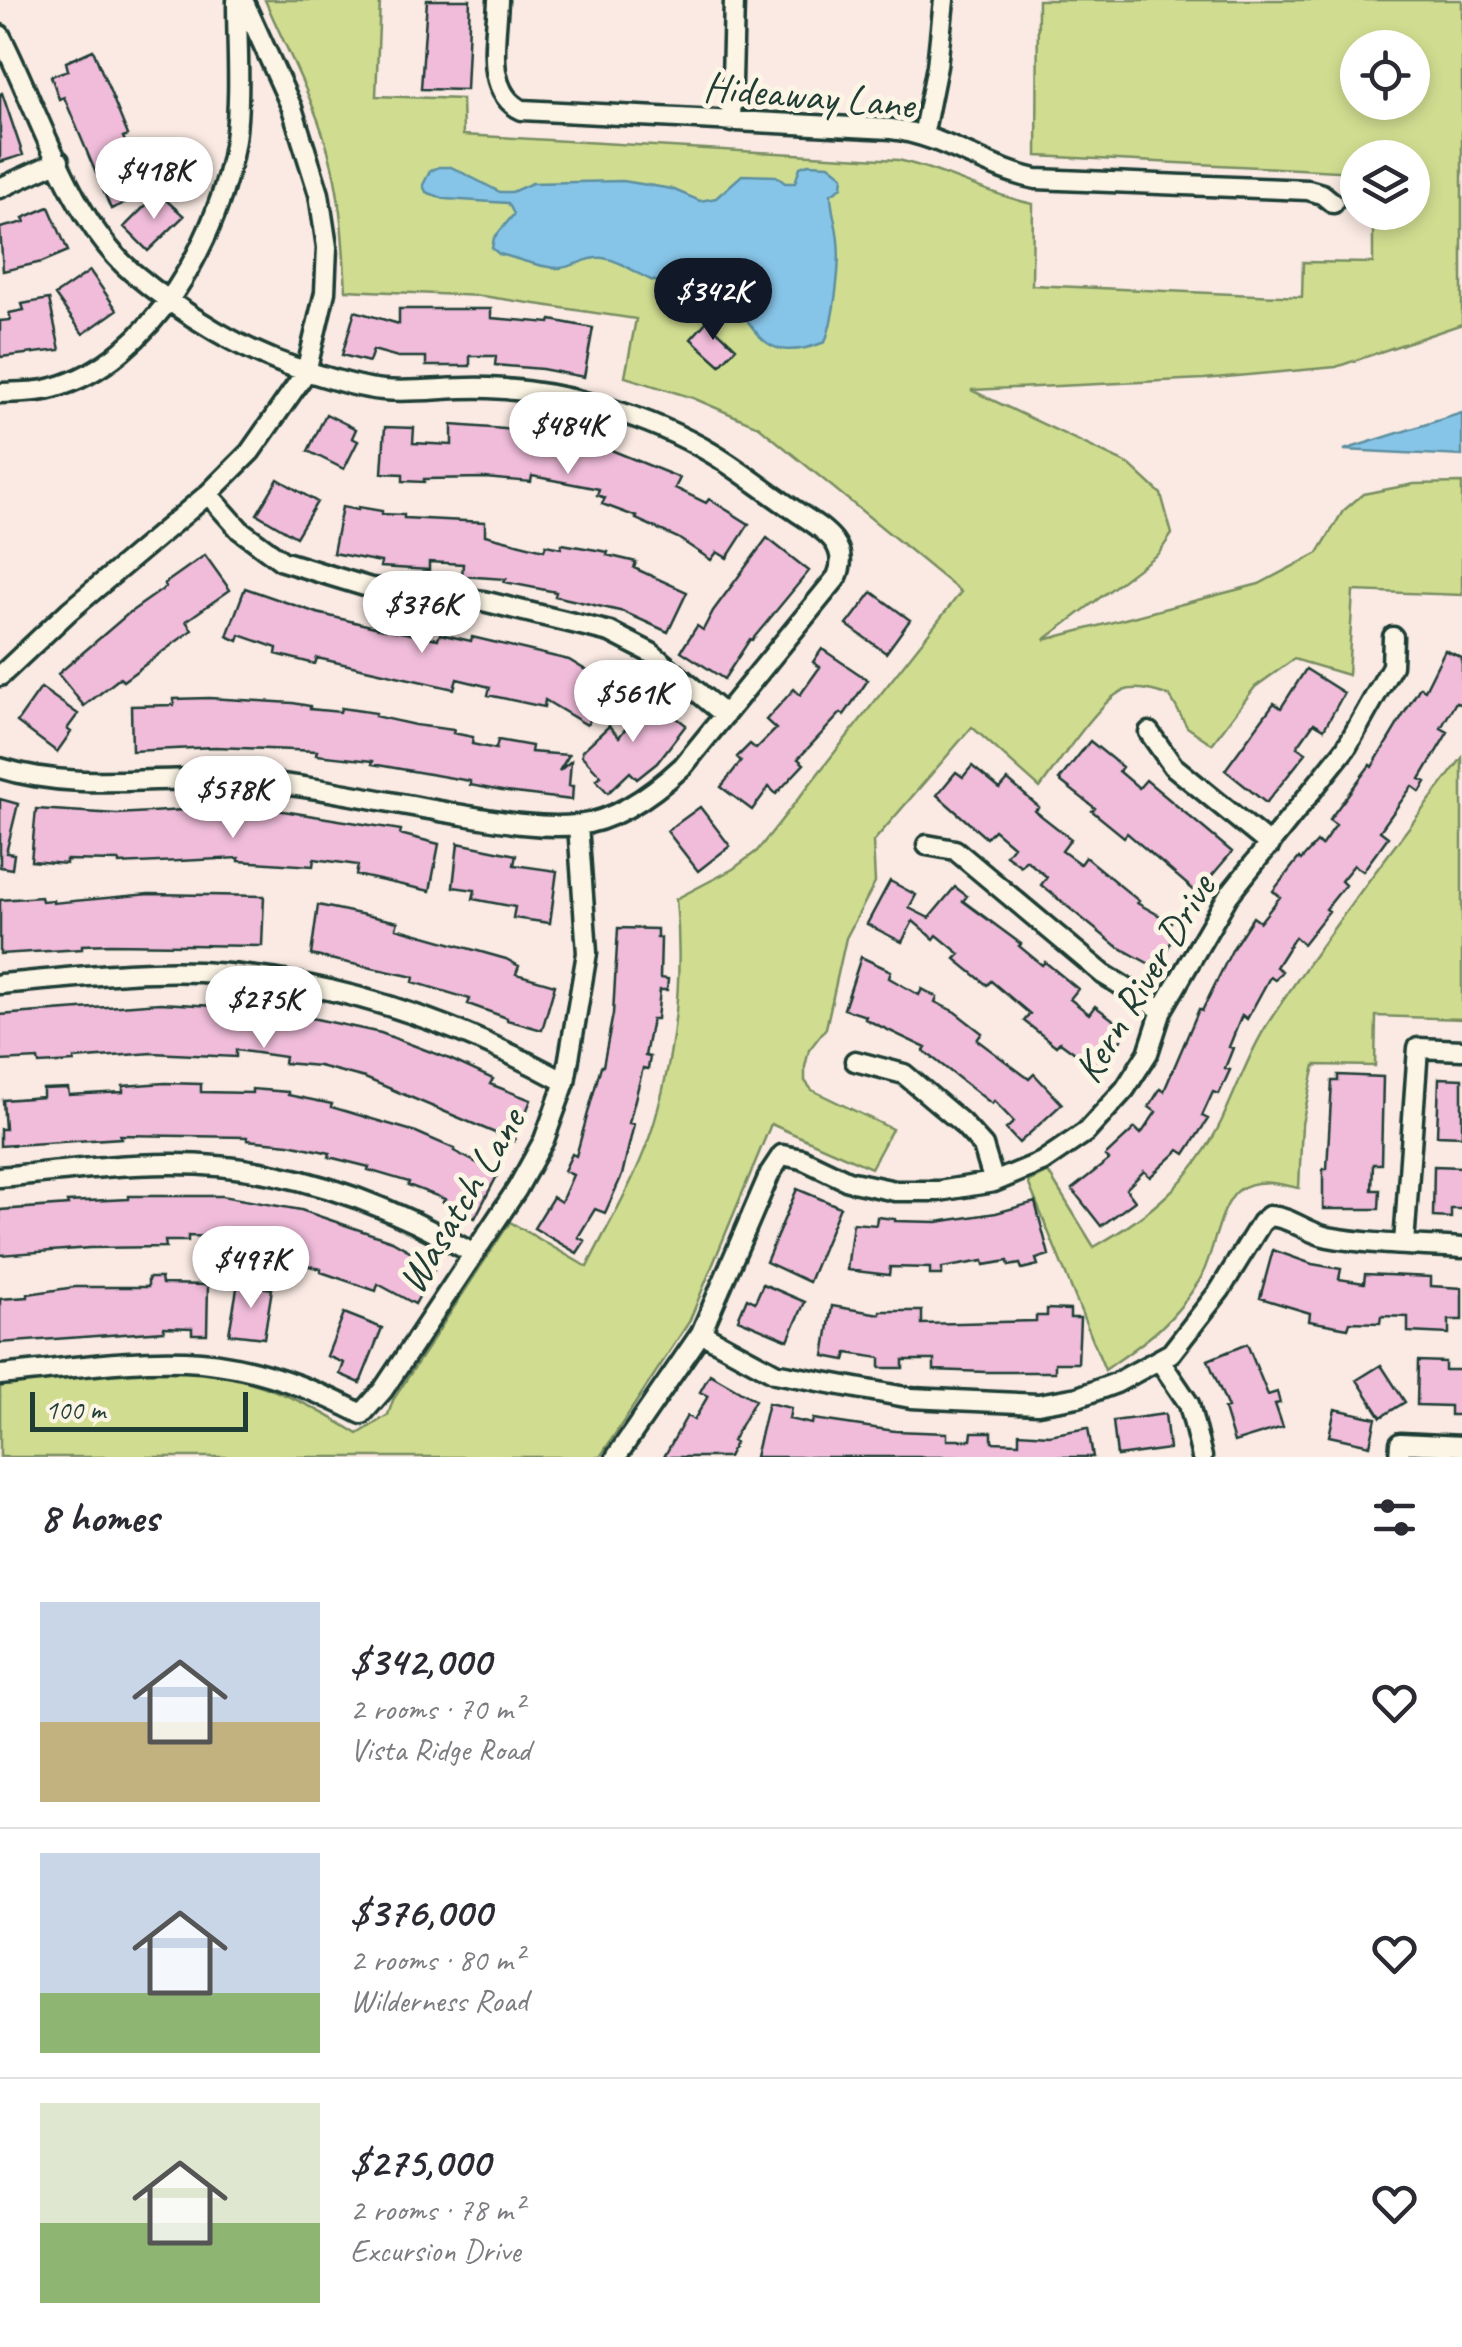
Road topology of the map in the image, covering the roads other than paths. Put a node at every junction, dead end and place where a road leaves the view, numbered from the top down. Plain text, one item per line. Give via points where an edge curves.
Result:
1 (240, 0) edge
2 (498, 0) edge
3 (734, 0) edge
4 (944, 0) edge
5 (0, 34) edge
6 (732, 122) junction
7 (922, 136) junction
8 (59, 161) junction
9 (0, 188) edge
10 (1332, 203) dead end
11 (169, 300) junction
12 (306, 372) junction
13 (0, 393) edge
14 (208, 494) junction
15 (1393, 637) dead end
16 (0, 676) edge
17 (725, 715) junction
18 (1148, 732) dead end
19 (0, 768) edge
20 (578, 825) junction
21 (927, 844) dead end
22 (1270, 845) junction
23 (0, 984) edge
24 (1162, 1010) junction
25 (1462, 1050) edge
26 (855, 1060) dead end
27 (565, 1082) junction
28 (0, 1176) edge
29 (994, 1182) junction
30 (1404, 1244) junction
31 (1462, 1248) edge
32 (474, 1254) junction
33 (701, 1333) junction
34 (1160, 1361) junction
35 (0, 1375) edge
36 (1462, 1446) edge
37 (1400, 1450) edge
38 (616, 1457) edge
39 (1202, 1457) edge

1 - 11 street via 238,100 226,183 210,231
1 - 12 street via 292,108 320,194 326,292
2 - 6 street, Hideaway Lane via 496,81 510,105 535,112
3 - 6 street
4 - 7 street
5 - 8 street
6 - 7 street, Hideaway Lane
7 - 10 street, Hideaway Lane via 1036,179 1308,190
8 - 9 street
8 - 11 street via 112,253
11 - 12 street via 235,341
11 - 13 street via 94,370 52,389
12 - 14 street via 250,452
12 - 17 street via 380,390 487,388 612,410 711,453 837,542 837,578
14 - 16 street
14 - 17 street via 240,530 282,561 371,588 484,601 610,632 651,653
15 - 22 street, Kern River Drive via 1392,666 1346,748
17 - 20 street via 662,786
18 - 22 street via 1173,766
19 - 20 street via 69,783 239,780 324,788 502,822
20 - 27 street, Wasatch Lane via 586,953
21 - 24 street via 954,850 1103,974
22 - 24 street, Kern River Drive via 1228,896
23 - 27 street via 181,972 289,982 382,1003 468,1034
24 - 29 street, Kern River Drive via 1148,1053 1086,1132 1042,1162
25 - 30 street via 1418,1048
26 - 29 street via 904,1074 961,1122 983,1146
27 - 32 street, Wasatch Lane via 544,1140
28 - 32 street via 167,1164 269,1172 359,1196
29 - 33 street, Kern River Drive via 895,1190 848,1181 782,1155
30 - 31 street
30 - 34 street via 1321,1236 1269,1216 1189,1332
32 - 35 street, Wasatch Lane via 362,1414 272,1376 202,1362
33 - 34 street via 775,1372 911,1398 1038,1404 1091,1392
33 - 38 street
34 - 39 street via 1189,1404
36 - 37 street

